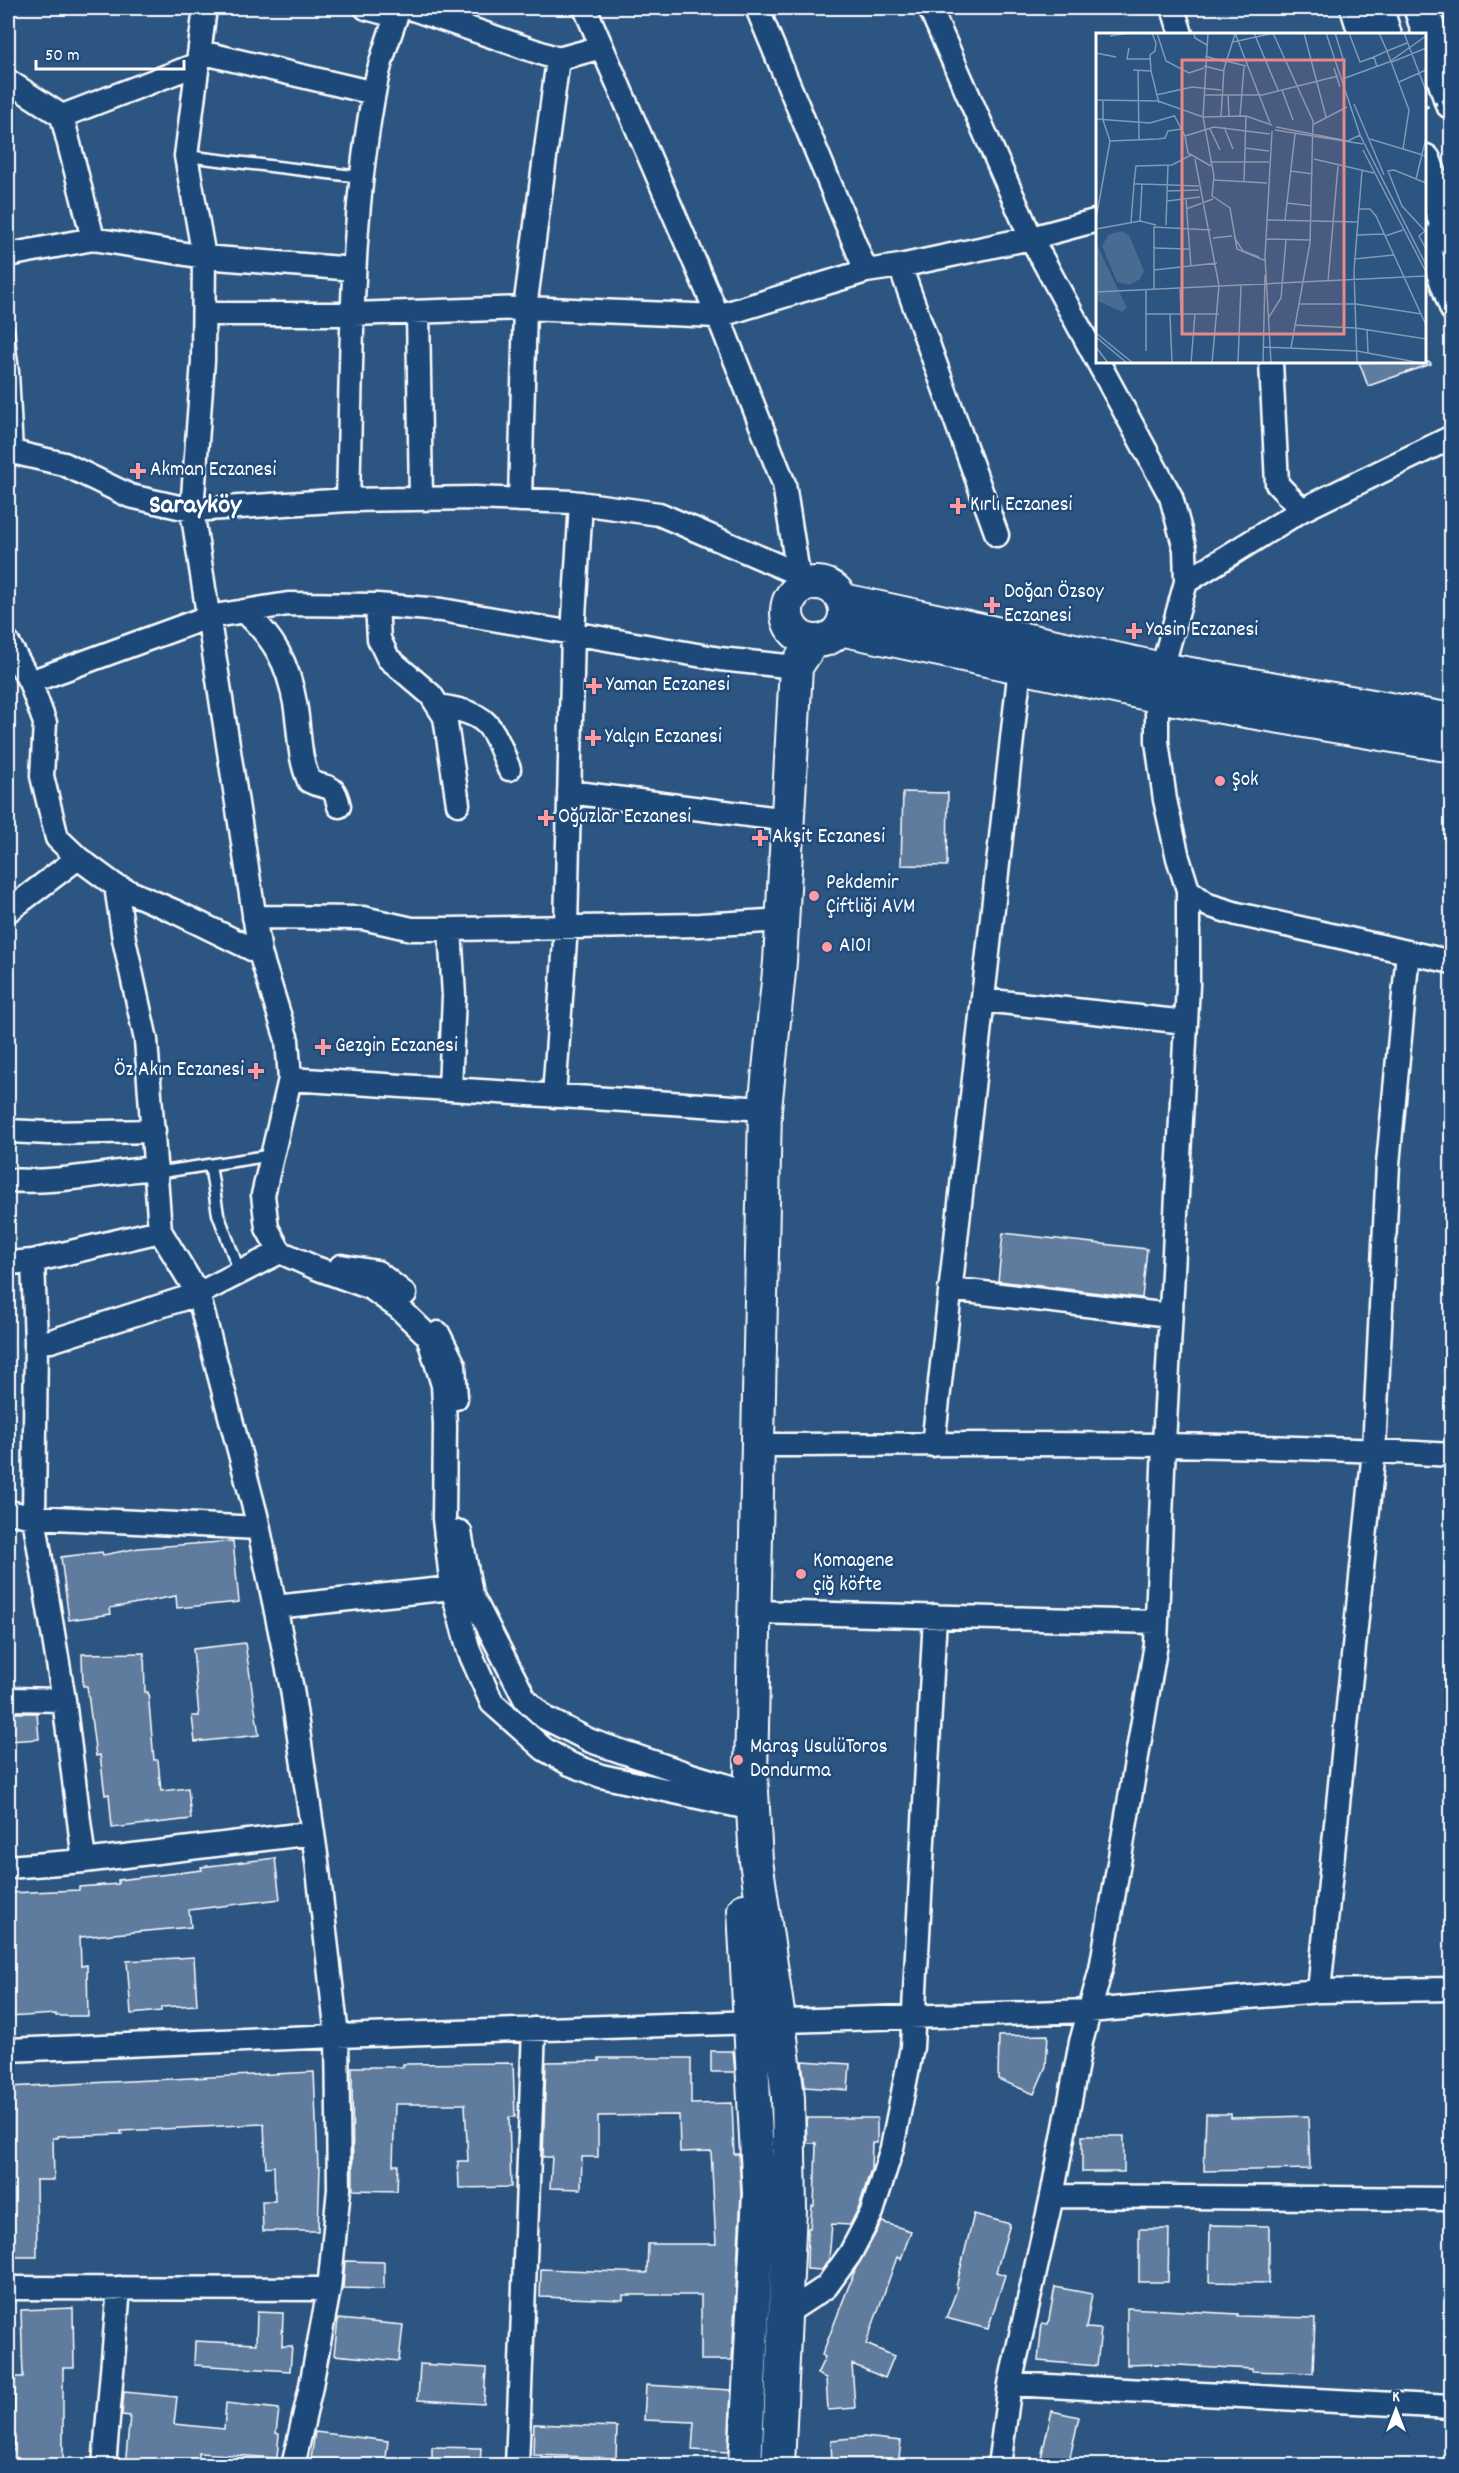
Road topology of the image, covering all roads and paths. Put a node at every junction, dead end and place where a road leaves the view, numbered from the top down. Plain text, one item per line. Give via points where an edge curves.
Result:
1 (205, 8) edge
2 (366, 8) edge
3 (585, 8) edge
4 (757, 8) edge
5 (930, 8) edge
6 (1173, 8) edge
7 (1352, 8) edge
8 (1376, 8) edge
9 (1421, 8) edge
10 (402, 10) edge
11 (1181, 33) edge
12 (1360, 33) edge
13 (1384, 33) edge
14 (602, 47) junction
15 (199, 58) junction
16 (558, 59) junction
17 (8, 81) edge
18 (374, 93) junction
19 (1452, 101) edge
20 (1426, 106) edge
21 (62, 116) junction
22 (186, 156) junction
23 (1426, 164) edge
24 (361, 177) junction
25 (1096, 221) edge
26 (1031, 238) junction
27 (1452, 238) edge
28 (93, 239) junction
29 (1426, 239) edge
30 (8, 255) edge
31 (204, 257) junction
32 (900, 266) junction
33 (354, 269) junction
34 (866, 271) junction
35 (525, 308) junction
36 (1452, 310) edge
37 (418, 312) junction
38 (204, 314) junction
39 (353, 314) junction
40 (718, 316) junction
41 (8, 330) edge
42 (1096, 358) edge
43 (1099, 363) edge
44 (1271, 363) edge
45 (1452, 437) edge
46 (12, 452) edge
47 (421, 499) junction
48 (348, 500) junction
49 (520, 500) junction
50 (581, 503) junction
51 (192, 510) junction
52 (1302, 510) junction
53 (997, 535) dead end
54 (803, 579) junction
55 (1186, 582) junction
56 (377, 605) junction
57 (244, 611) junction
58 (208, 617) junction
59 (832, 623) junction
60 (573, 633) junction
61 (8, 643) edge
62 (796, 667) junction
63 (1020, 667) junction
64 (30, 682) junction
65 (1160, 682) junction
66 (439, 706) junction
67 (1452, 720) edge
68 (1452, 746) edge
69 (508, 769) dead end
70 (569, 792) junction
71 (458, 804) dead end
72 (339, 806) dead end
73 (788, 820) junction
74 (78, 858) junction
75 (116, 886) junction
76 (1188, 890) junction
77 (8, 911) edge
78 (254, 917) junction
79 (783, 920) junction
80 (566, 927) junction
81 (450, 929) junction
82 (1408, 952) junction
83 (260, 953) junction
84 (1452, 962) edge
85 (983, 1000) junction
86 (1186, 1022) junction
87 (290, 1079) junction
88 (450, 1089) junction
89 (554, 1096) junction
90 (765, 1109) junction
91 (8, 1131) edge
92 (154, 1131) junction
93 (273, 1155) junction
94 (210, 1165) junction
95 (156, 1170) junction
96 (8, 1180) edge
97 (160, 1231) junction
98 (280, 1252) junction
99 (33, 1262) junction
100 (8, 1263) edge
101 (316, 1268) junction
102 (240, 1273) junction
103 (950, 1289) junction
104 (198, 1294) junction
105 (1170, 1315) junction
106 (36, 1342) junction
107 (1164, 1444) junction
108 (756, 1445) junction
109 (933, 1445) junction
110 (1374, 1450) junction
111 (1452, 1455) edge
112 (8, 1512) edge
113 (34, 1517) junction
114 (258, 1528) junction
115 (452, 1588) junction
116 (275, 1606) junction
117 (754, 1611) junction
118 (934, 1616) junction
119 (1157, 1622) junction
120 (8, 1699) edge
121 (64, 1700) junction
122 (747, 1794) junction
123 (313, 1833) junction
124 (84, 1861) junction
125 (8, 1867) edge
126 (1452, 1989) edge
127 (1319, 1991) junction
128 (1089, 2011) junction
129 (913, 2016) junction
130 (765, 2021) junction
131 (534, 2029) junction
132 (337, 2036) junction
133 (8, 2050) edge
134 (1052, 2196) junction
135 (1452, 2199) edge
136 (8, 2288) edge
137 (119, 2288) junction
138 (329, 2289) junction
139 (785, 2314) junction
140 (1010, 2384) junction
141 (1452, 2407) edge
142 (104, 2466) edge
143 (293, 2466) edge
144 (517, 2466) edge
145 (745, 2466) edge
146 (778, 2466) edge
147 (999, 2466) edge

1 - 15 street
2 - 10 street
3 - 14 street
4 - 34 street
5 - 26 street
6 - 11 street
7 - 12 street
8 - 13 highway
9 - 19 highway
10 - 16 street
10 - 18 street
14 - 16 street
14 - 40 street
15 - 18 street
15 - 21 street
15 - 22 street
16 - 35 street
17 - 21 street
18 - 24 street
19 - 20 path, bridge
21 - 28 street
22 - 24 lane
22 - 31 street
23 - 27 highway
24 - 33 street
25 - 26 street
26 - 32 street
26 - 42 street
28 - 30 street
28 - 31 street
29 - 36 street
31 - 33 street
31 - 38 street
32 - 34 street
32 - 53 street
33 - 39 street
34 - 40 street
35 - 37 street
35 - 40 street
35 - 49 street
37 - 39 street
37 - 47 street
38 - 39 street
38 - 51 street
39 - 48 street
40 - 54 street via 784,484
41 - 46 lane via 13,372
43 - 55 street via 1171,497 1185,549
44 - 52 street via 1277,484
45 - 52 street
46 - 51 street via 64,464 130,496
47 - 48 street
47 - 49 street
48 - 51 street
49 - 50 street
50 - 54 street via 659,514
50 - 60 street
51 - 58 street
52 - 55 street
54 - 59 street via 835,589
54 - 59 street via 787,608 793,630 802,637
55 - 65 street
56 - 57 street via 288,604
56 - 60 street via 442,610
56 - 66 street via 379,639 388,658 419,683
57 - 58 street
57 - 72 street via 276,645 286,670 309,781 330,786
58 - 64 street
58 - 78 street
59 - 62 street
59 - 63 street
59 - 65 street
60 - 62 street via 720,659
60 - 70 street
61 - 64 street
62 - 73 street
63 - 65 street
63 - 85 street
64 - 74 street via 45,723 42,776 57,838
65 - 67 street
65 - 68 street
65 - 76 street via 1157,741 1178,858
66 - 69 street via 483,719 496,737
66 - 71 street via 447,728
70 - 73 street
70 - 80 street
73 - 79 street
74 - 75 street
74 - 77 street
75 - 83 street
75 - 92 street via 146,1040
76 - 82 street via 1208,904 1238,914
76 - 86 street
78 - 81 street via 363,918 412,929
78 - 83 street
79 - 80 street
79 - 90 street
80 - 81 street
80 - 89 street
81 - 88 street via 454,996
82 - 84 street
82 - 110 street via 1388,1164
83 - 87 street via 287,1040
85 - 86 street
85 - 103 street
86 - 105 street
87 - 88 street
87 - 93 street
88 - 89 street
89 - 90 street
90 - 108 street
91 - 92 street
92 - 95 street
93 - 94 lane
93 - 98 street via 263,1195 267,1228
94 - 95 lane
94 - 102 lane via 218,1214
95 - 96 street via 41,1181
95 - 97 street
97 - 99 street
97 - 104 street
98 - 101 street
98 - 102 street
99 - 100 street
99 - 106 street
101 - 115 street via 371,1288 428,1336 443,1385 444,1519
101 - 122 street via 342,1265 377,1272 432,1321 454,1365 458,1517 471,1594 525,1699 546,1718 591,1741
102 - 104 street
103 - 105 street
103 - 109 street
104 - 106 street via 51,1341
104 - 114 street
105 - 107 street
106 - 113 street
107 - 109 street
107 - 110 street
107 - 119 street
108 - 109 street
108 - 117 street
110 - 111 street
110 - 127 street
112 - 113 street
113 - 114 street
113 - 121 street
114 - 116 street
115 - 116 street
115 - 122 street via 469,1650 492,1703 544,1749 601,1776 685,1793
116 - 123 street via 292,1689
117 - 118 street
117 - 122 street
118 - 119 street
118 - 129 street
119 - 128 street via 1101,1969
120 - 121 street
121 - 124 street
122 - 130 street
123 - 124 street
123 - 132 street
124 - 125 street
126 - 127 street
127 - 128 street
128 - 129 street
128 - 134 street
129 - 130 street
129 - 139 street via 912,2048 892,2148 873,2212 826,2287
130 - 131 street
130 - 139 street via 788,2098 790,2210
130 - 145 street
131 - 132 street
131 - 144 street
132 - 133 street
132 - 138 street via 339,2189
134 - 135 street
134 - 140 street
136 - 137 street
137 - 138 street
137 - 142 street
138 - 143 street
139 - 146 street
140 - 141 street
140 - 147 street

